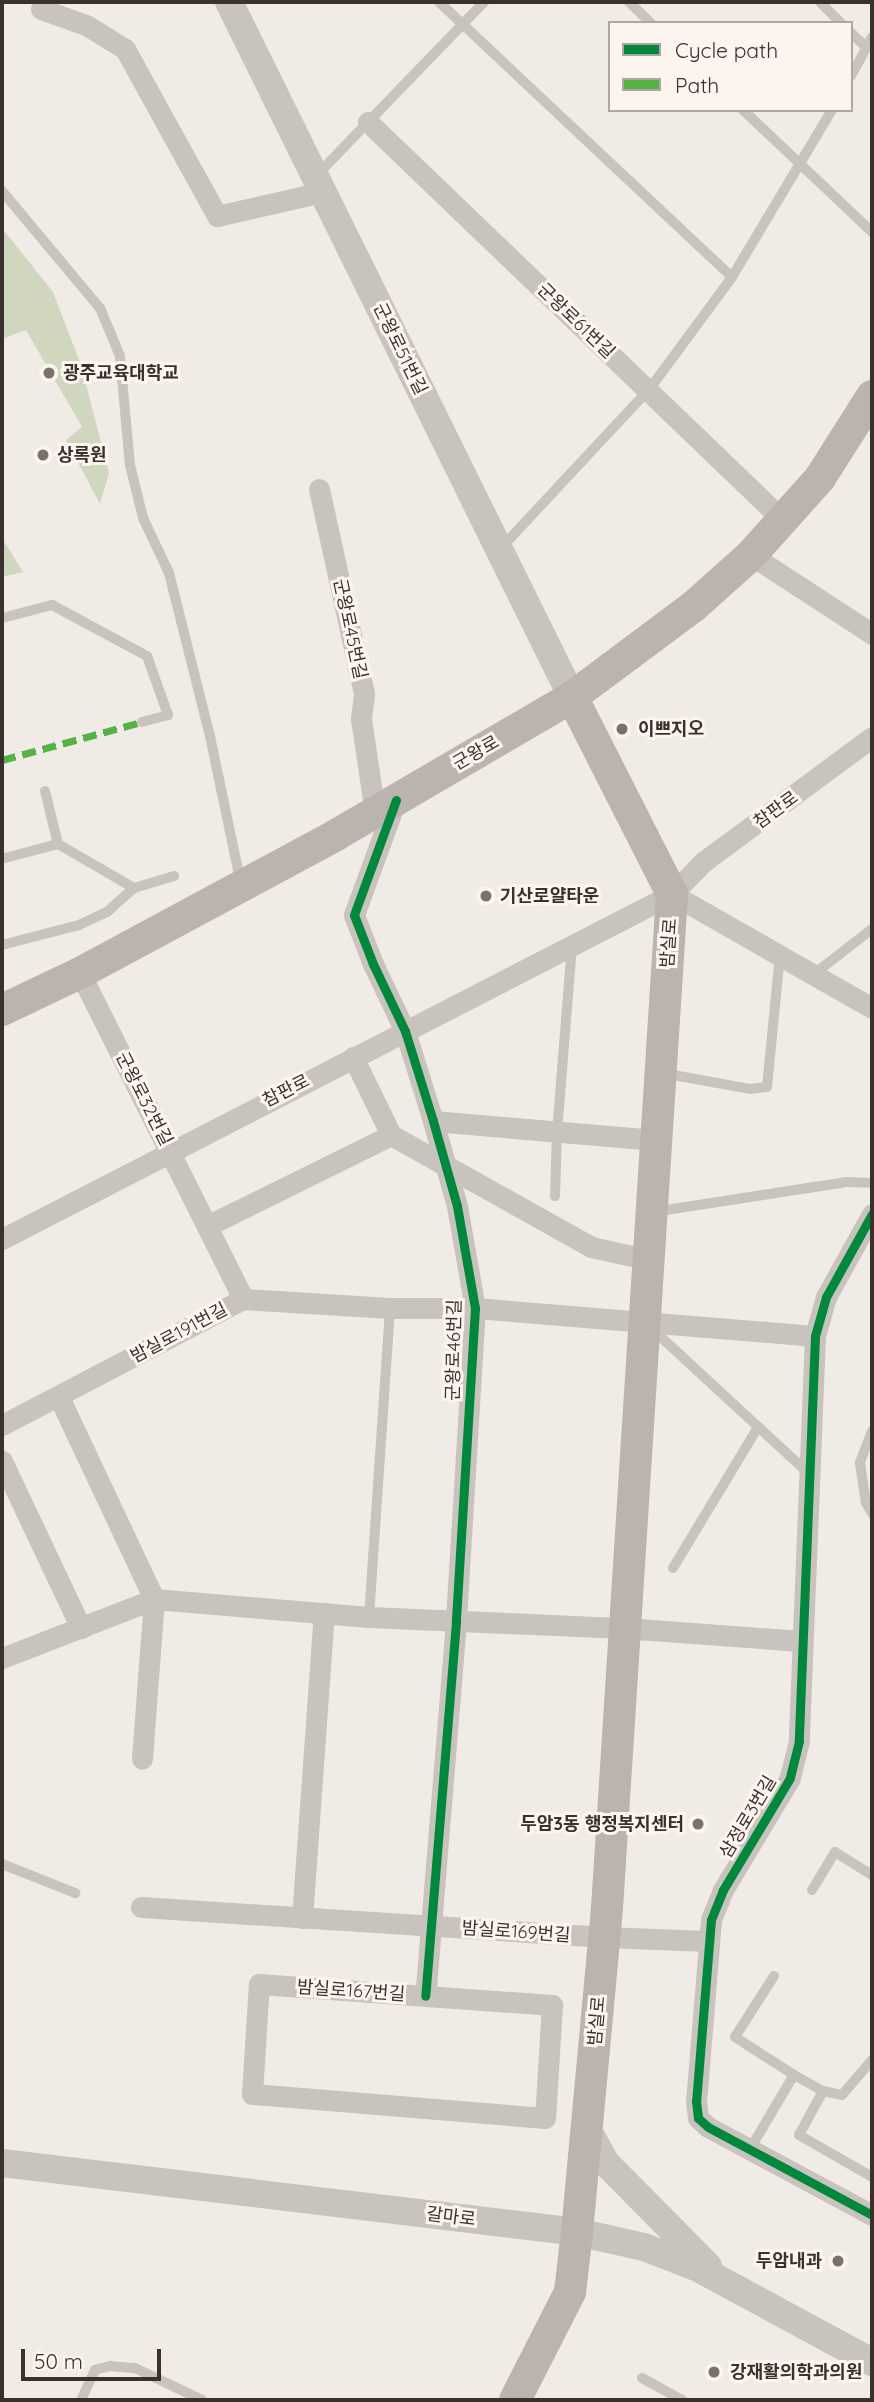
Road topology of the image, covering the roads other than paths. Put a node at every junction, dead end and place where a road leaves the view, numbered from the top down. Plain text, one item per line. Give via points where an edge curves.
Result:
1 (229, 2) edge
2 (439, 2) edge
3 (484, 2) edge
4 (629, 2) edge
5 (820, 2) edge
6 (41, 9) dead end
7 (649, 21) edge
8 (839, 21) edge
9 (462, 24) junction
10 (853, 34) edge
11 (869, 43) edge
12 (853, 72) edge
13 (745, 112) edge
14 (831, 112) edge
15 (368, 122) junction
16 (802, 165) junction
17 (319, 184) junction
18 (2, 191) edge
19 (872, 232) edge
20 (732, 278) junction
21 (648, 390) junction
22 (872, 396) edge
23 (319, 489) dead end
24 (784, 521) junction
25 (499, 550) junction
26 (751, 555) junction
27 (2, 618) edge
28 (872, 634) edge
29 (572, 697) junction
30 (142, 722) dead end
31 (872, 737) edge
32 (45, 791) dead end
33 (386, 806) junction
34 (58, 844) junction
35 (5, 858) dead end
36 (174, 876) dead end
37 (241, 886) junction
38 (134, 888) junction
39 (672, 894) junction
40 (872, 929) edge
41 (2, 945) edge
42 (572, 946) junction
43 (780, 955) junction
44 (80, 973) junction
45 (814, 974) junction
46 (872, 1008) edge
47 (2, 1010) edge
48 (405, 1031) junction
49 (353, 1057) junction
50 (660, 1073) junction
51 (433, 1121) junction
52 (557, 1132) junction
53 (391, 1135) junction
54 (655, 1140) junction
55 (170, 1151) junction
56 (445, 1167) junction
57 (872, 1183) edge
58 (555, 1196) dead end
59 (649, 1213) junction
60 (872, 1214) edge
61 (207, 1226) junction
62 (2, 1239) edge
63 (646, 1259) junction
64 (243, 1299) junction
65 (390, 1308) junction
66 (475, 1308) junction
67 (643, 1321) junction
68 (815, 1336) junction
69 (59, 1397) junction
70 (2, 1425) edge
71 (758, 1427) junction
72 (872, 1431) edge
73 (2, 1461) edge
74 (810, 1475) junction
75 (872, 1513) edge
76 (673, 1568) dead end
77 (153, 1599) junction
78 (324, 1613) junction
79 (369, 1617) junction
80 (456, 1622) junction
81 (80, 1628) junction
82 (624, 1628) junction
83 (801, 1640) junction
84 (2, 1658) edge
85 (142, 1759) dead end
86 (2, 1864) edge
87 (872, 1875) edge
88 (812, 1890) dead end
89 (75, 1893) dead end
90 (141, 1907) dead end
91 (302, 1918) junction
92 (430, 1927) junction
93 (605, 1937) junction
94 (707, 1941) junction
95 (774, 1976) dead end
96 (425, 1996) junction
97 (872, 2060) edge
98 (794, 2075) junction
99 (823, 2091) junction
100 (587, 2129) junction
101 (750, 2149) junction
102 (2, 2163) edge
103 (872, 2176) edge
104 (872, 2215) edge
105 (578, 2232) junction
106 (722, 2281) junction
107 (872, 2362) edge
108 (642, 2378) dead end
109 (81, 2400) edge
110 (202, 2400) edge
111 (514, 2400) edge
112 (682, 2400) edge

1 - 17 street, 군왕로51번길
2 - 9 lane
3 - 9 lane
4 - 7 lane
5 - 8 lane
6 - 17 street via 86,25 125,49 217,216
9 - 15 lane
9 - 20 lane
10 - 11 lane
11 - 12 lane
13 - 16 lane
14 - 16 lane
15 - 17 lane
15 - 21 street, 군왕로61번길
16 - 19 lane
16 - 20 lane
17 - 25 street, 군왕로51번길
18 - 37 lane via 100,308 120,356 130,465 143,518 169,573
20 - 21 lane
21 - 24 street, 군왕로61번길
21 - 25 lane
22 - 24 main road, 군왕로 via 825,471
23 - 33 street, 군왕로45번길 via 364,694 361,719
24 - 26 main road, 군왕로
25 - 29 street, 군왕로51번길
26 - 28 street
26 - 29 main road, 군왕로 via 694,606
27 - 30 lane via 52,605 141,651 153,664 168,715
29 - 33 main road, 군왕로
29 - 39 main road, 밤실로
31 - 39 street, 참판로 via 703,862
32 - 34 lane
33 - 37 main road, 군왕로
33 - 48 street, 군왕로46번길 via 355,915
34 - 35 lane
34 - 38 lane
36 - 38 lane
37 - 44 main road, 군왕로
38 - 41 lane via 95,918
39 - 42 street, 참판로
39 - 43 street
39 - 50 main road, 밤실로
40 - 45 lane
42 - 48 street, 참판로
42 - 52 lane
43 - 45 street
43 - 50 lane via 767,1087 750,1089
44 - 47 main road, 군왕로
44 - 55 street, 군왕로32번길
45 - 46 street
48 - 49 street, 참판로
48 - 51 street, 군왕로46번길
49 - 53 street
49 - 55 street, 참판로
50 - 54 main road, 밤실로
51 - 52 street
51 - 56 street, 군왕로46번길
52 - 54 street
52 - 58 lane
53 - 56 street
53 - 61 street
54 - 59 main road, 밤실로
55 - 61 street, 군왕로32번길
55 - 62 street, 참판로
56 - 63 street via 591,1247
56 - 66 street, 군왕로46번길 via 457,1206
57 - 59 lane via 847,1182
59 - 63 main road, 밤실로
60 - 68 street, 삼정로3번길 via 826,1297
61 - 64 street, 군왕로32번길
63 - 67 main road, 밤실로
64 - 65 street, 밤실로191번길
64 - 69 street, 밤실로191번길
65 - 66 street, 밤실로191번길
65 - 79 lane
66 - 67 street, 밤실로191번길
66 - 80 street, 군왕로46번길
67 - 68 street
67 - 71 lane
67 - 82 main road, 밤실로
68 - 74 street, 삼정로3번길
69 - 70 street, 밤실로191번길
69 - 77 street
71 - 74 lane
71 - 76 lane
72 - 75 lane via 860,1472
73 - 81 street
74 - 83 street, 삼정로3번길
77 - 78 street
77 - 81 street
77 - 85 street
78 - 79 street
78 - 91 street
79 - 80 street
80 - 82 street
80 - 92 street, 군왕로46번길
81 - 84 street
82 - 83 street
82 - 93 main road, 밤실로
83 - 94 street, 삼정로3번길 via 801,1719 794,1766 723,1890
86 - 89 lane
87 - 88 lane via 835,1852
90 - 91 street, 밤실로169번길
91 - 92 street, 밤실로169번길
92 - 93 street, 밤실로169번길
92 - 96 street, 군왕로46번길
93 - 94 street, 밤실로169번길
93 - 100 main road, 밤실로
94 - 101 street, 삼정로3번길 via 698,2118
95 - 98 lane via 735,2037
96 - 96 street, 밤실로167번길 via 552,2005 545,2118 252,2094 259,1984
97 - 99 lane via 842,2095
98 - 99 lane
98 - 101 lane
99 - 103 lane via 799,2134
100 - 105 main road, 밤실로
100 - 106 street via 606,2163
101 - 104 street, 삼정로3번길
102 - 105 street, 갈마로
105 - 106 street, 갈마로 via 644,2246
105 - 111 main road, 밤실로 via 570,2292
106 - 107 street, 갈마로
108 - 112 lane
109 - 110 lane via 95,2370 110,2366 135,2368

